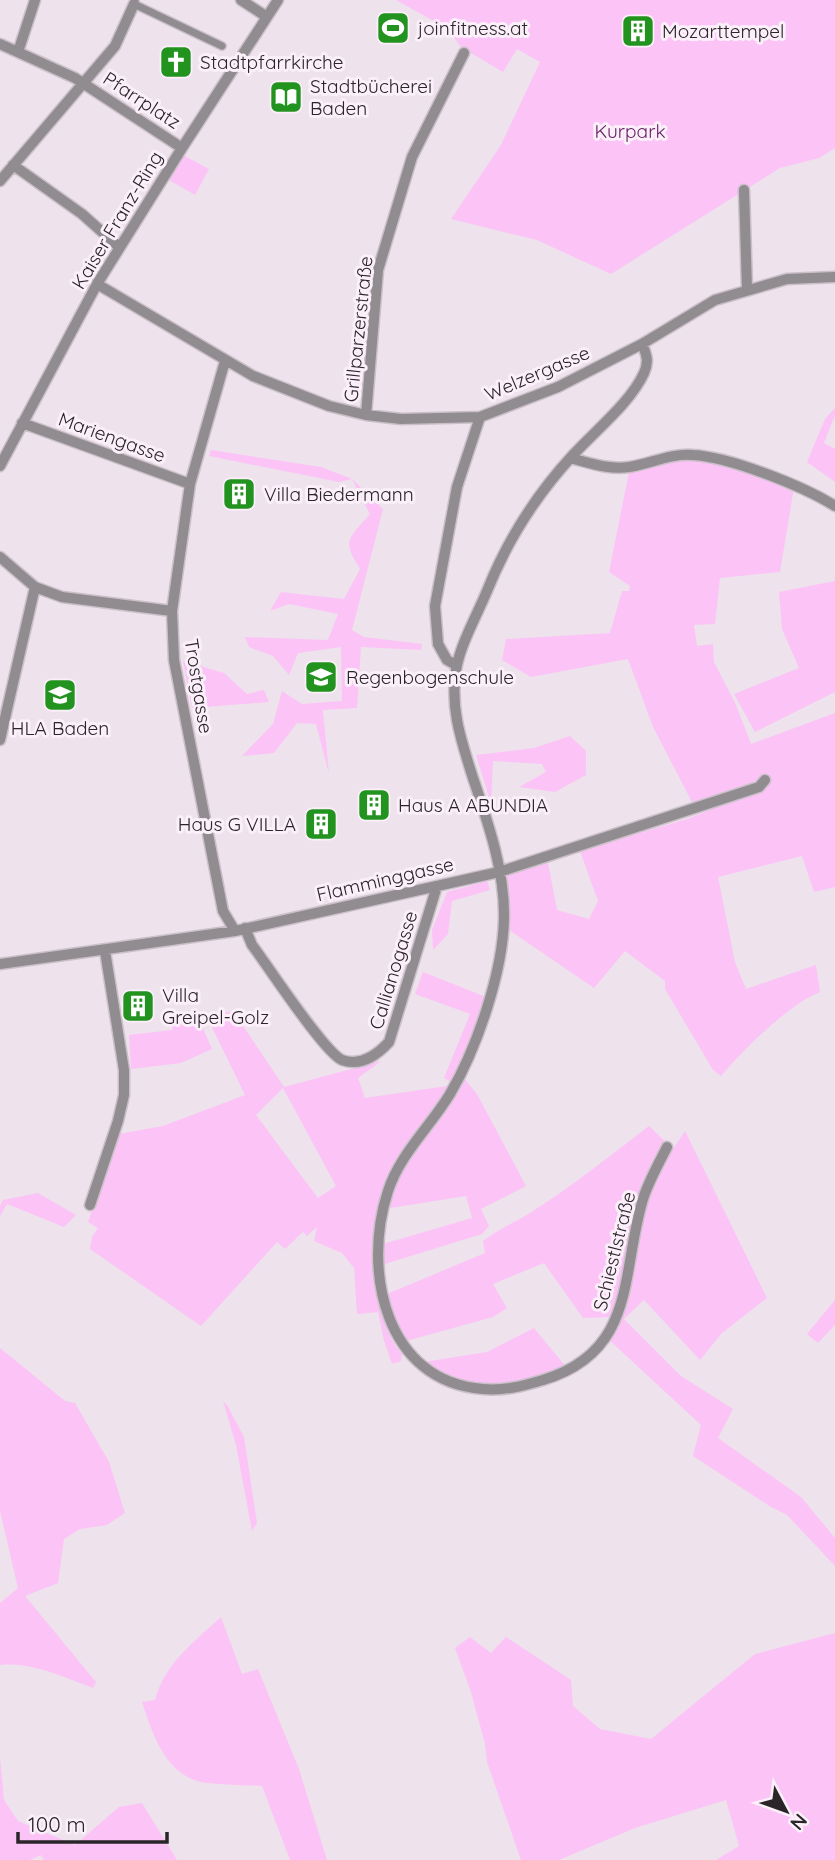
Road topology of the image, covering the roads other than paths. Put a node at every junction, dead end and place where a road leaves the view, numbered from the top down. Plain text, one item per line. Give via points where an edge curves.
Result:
1 (35, 0) edge
2 (241, 0) edge
3 (278, 0) edge
4 (135, 2) edge
5 (267, 17) junction
6 (0, 44) edge
7 (222, 46) dead end
8 (18, 52) junction
9 (464, 53) dead end
10 (83, 83) junction
11 (182, 148) junction
12 (13, 165) junction
13 (0, 181) edge
14 (744, 190) dead end
15 (119, 247) junction
16 (835, 277) edge
17 (97, 284) junction
18 (747, 289) junction
19 (642, 344) junction
20 (225, 361) junction
21 (366, 415) junction
22 (480, 417) junction
23 (22, 423) junction
24 (570, 458) junction
25 (0, 466) edge
26 (190, 484) junction
27 (835, 506) edge
28 (0, 557) edge
29 (35, 587) junction
30 (172, 611) junction
31 (456, 665) junction
32 (0, 740) edge
33 (765, 780) dead end
34 (499, 872) junction
35 (437, 886) junction
36 (240, 930) junction
37 (105, 951) junction
38 (0, 964) edge
39 (333, 1054) joint
40 (667, 1147) dead end
41 (90, 1205) dead end

1 - 8 street
2 - 5 street
3 - 5 street, Kaiser Franz-Ring
4 - 7 street
4 - 10 street via 115,46
5 - 11 street, Kaiser Franz-Ring
6 - 8 street, Pfarrplatz
8 - 10 street, Pfarrplatz
9 - 21 street, Grillparzerstraße via 412,157 378,270
10 - 11 street, Pfarrplatz
10 - 12 street
11 - 15 street, Kaiser Franz-Ring
12 - 13 street
12 - 15 street
14 - 18 street
15 - 17 street, Kaiser Franz-Ring
16 - 18 street, Welzergasse via 787,279
17 - 20 street, Welzergasse
17 - 23 street, Kaiser Franz-Ring
18 - 19 street, Welzergasse via 715,300
19 - 22 street, Welzergasse via 558,387
19 - 24 street, Schiestlstraße via 648,358 644,373
20 - 21 street, Welzergasse via 329,406
20 - 26 street, Trostgasse
21 - 22 street, Welzergasse
22 - 31 street via 457,487 435,606 438,644 447,660
23 - 25 street, Kaiser Franz-Ring
23 - 26 street, Mariengasse
24 - 27 street via 612,469 692,455 734,463
24 - 31 street, Schiestlstraße via 498,562
26 - 30 street, Trostgasse
28 - 29 street
29 - 30 street via 62,597
29 - 32 street
30 - 36 street, Trostgasse via 174,660 223,911
31 - 34 street, Schiestlstraße via 456,722
33 - 34 street, Flamminggasse via 759,787
34 - 35 street, Flamminggasse
34 - 40 street, Schiestlstraße via 504,917 489,1002 455,1084 401,1161 382,1213 378,1250 385,1307 412,1357 422,1368 454,1385 495,1390 553,1377 595,1350 612,1328 623,1302 643,1198
35 - 36 street, Flamminggasse
35 - 39 street, Callianogasse via 389,1042 375,1057 355,1062
36 - 37 street, Flamminggasse
36 - 39 street, Trostgasse
37 - 38 street, Flamminggasse
37 - 41 street via 124,1094

